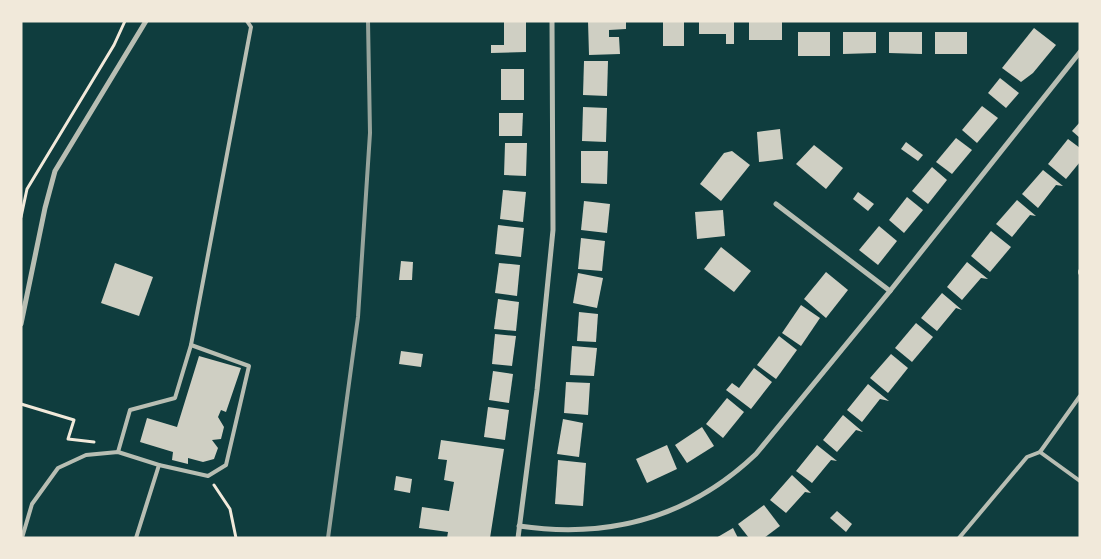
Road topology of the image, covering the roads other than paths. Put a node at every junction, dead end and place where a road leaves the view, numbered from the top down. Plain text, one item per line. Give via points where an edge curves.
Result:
1 (146, 21) edge
2 (247, 21) edge
3 (552, 21) edge
4 (1080, 52) edge
5 (776, 204) dead end
6 (890, 291) junction
7 (21, 324) edge
8 (191, 345) junction
9 (1080, 396) edge
10 (118, 452) junction
11 (1040, 452) junction
12 (159, 465) junction
13 (1080, 481) edge
14 (519, 526) junction
15 (22, 538) edge
16 (136, 538) edge
17 (518, 538) edge
18 (959, 538) edge

1 - 7 street via 55,171
2 - 8 lane via 251,28
3 - 14 street via 553,230
4 - 6 street
5 - 6 street
6 - 14 street via 756,454 720,485 680,507 633,522 565,530
8 - 10 lane via 175,398 130,410
8 - 12 lane via 249,366 226,465 208,476
9 - 11 lane
10 - 12 lane
10 - 15 lane via 86,455 58,468 32,504
11 - 13 lane
11 - 18 lane via 1027,457
12 - 16 lane
14 - 17 street

